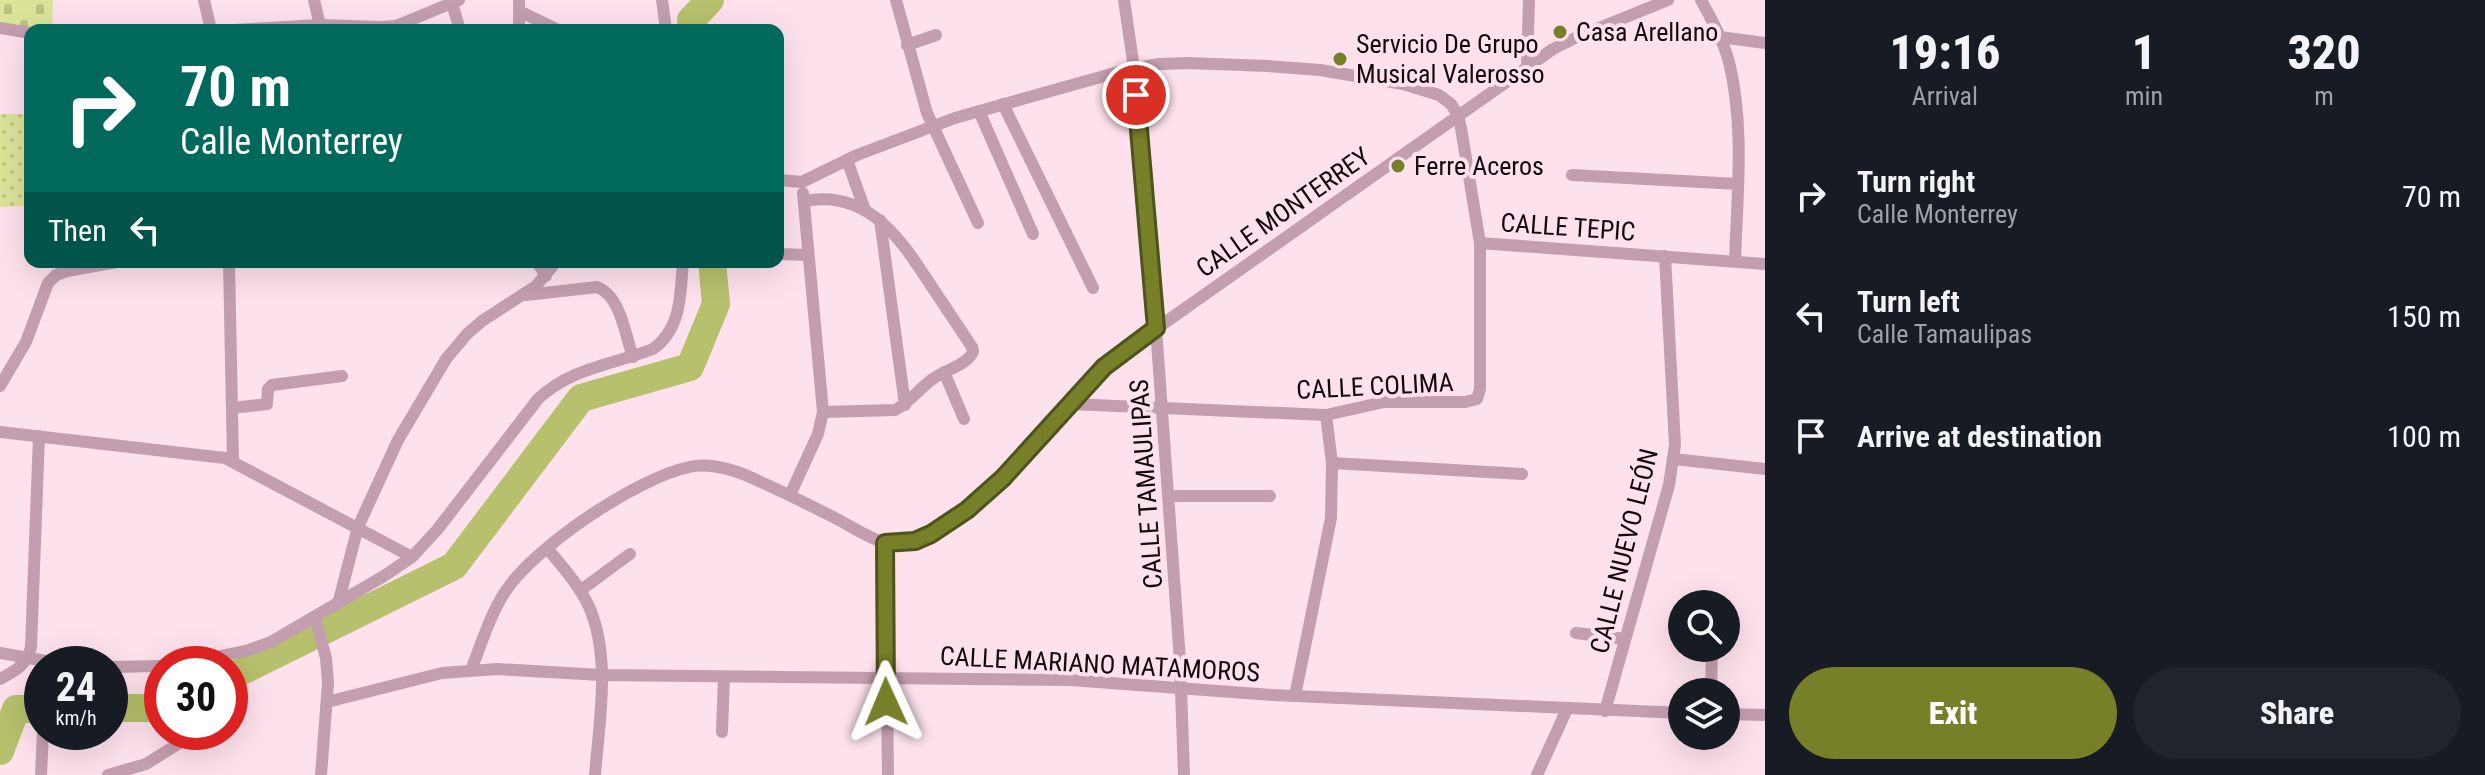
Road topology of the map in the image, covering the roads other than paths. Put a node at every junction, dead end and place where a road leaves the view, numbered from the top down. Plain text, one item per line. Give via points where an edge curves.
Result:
1 (204, 0) edge
2 (314, 0) edge
3 (662, 0) edge
4 (896, 0) edge
5 (1124, 0) edge
6 (1529, 0) edge
7 (1668, 0) edge
8 (1701, 0) edge
9 (455, 1) edge
10 (1650, 4) edge
11 (519, 5) edge
12 (210, 24) edge
13 (320, 24) edge
14 (401, 24) edge
15 (459, 24) edge
16 (549, 24) edge
17 (665, 24) edge
18 (0, 28) edge
19 (24, 32) edge
20 (936, 35) dead end
21 (1720, 37) junction
22 (1765, 43) edge
23 (907, 45) junction
24 (1527, 67) junction
25 (1134, 68) junction
26 (1003, 104) junction
27 (979, 111) junction
28 (1458, 115) junction
29 (933, 127) junction
30 (847, 160) junction
31 (1572, 175) dead end
32 (784, 180) edge
33 (802, 182) junction
34 (1738, 184) junction
35 (804, 201) junction
36 (865, 210) junction
37 (880, 220) junction
38 (978, 223) dead end
39 (1033, 234) dead end
40 (1480, 243) junction
41 (784, 254) edge
42 (808, 255) junction
43 (1665, 256) junction
44 (1735, 261) junction
45 (1765, 264) edge
46 (84, 268) edge
47 (229, 268) edge
48 (541, 268) edge
49 (552, 268) edge
50 (682, 268) edge
51 (546, 276) junction
52 (1093, 288) dead end
53 (522, 296) junction
54 (1156, 328) junction
55 (633, 357) junction
56 (944, 372) junction
57 (342, 376) dead end
58 (0, 386) edge
59 (1070, 404) junction
60 (905, 405) junction
61 (232, 408) junction
62 (1162, 408) junction
63 (823, 412) junction
64 (1326, 415) junction
65 (964, 419) dead end
66 (0, 432) edge
67 (39, 436) junction
68 (1674, 459) junction
69 (233, 461) junction
70 (1332, 463) junction
71 (1765, 469) edge
72 (1522, 474) dead end
73 (790, 495) junction
74 (1169, 496) junction
75 (1270, 496) dead end
76 (358, 527) junction
77 (885, 543) junction
78 (547, 548) junction
79 (630, 554) dead end
80 (412, 557) junction
81 (581, 590) junction
82 (338, 604) junction
83 (315, 621) junction
84 (1576, 633) dead end
85 (1625, 639) junction
86 (30, 646) edge
87 (248, 650) edge
88 (0, 653) edge
89 (24, 658) edge
90 (24, 663) edge
91 (471, 670) junction
92 (601, 675) junction
93 (724, 677) junction
94 (885, 678) junction
95 (0, 679) edge
96 (1181, 688) junction
97 (1295, 696) junction
98 (327, 702) junction
99 (1567, 709) junction
100 (1605, 711) junction
101 (1668, 713) edge
102 (1740, 714) edge
103 (1765, 715) edge
104 (722, 732) dead end
105 (42, 750) edge
106 (168, 750) edge
107 (41, 775) edge
108 (108, 775) edge
109 (321, 775) edge
110 (595, 775) edge
111 (888, 775) edge
112 (1184, 775) edge
113 (1537, 775) edge

1 - 12 street
2 - 13 street
3 - 17 street
4 - 23 street
5 - 25 street, CALLE TAMAULIPAS
6 - 24 street
7 - 10 street, CALLE MONTERREY
8 - 21 street
9 - 14 street
9 - 15 street
10 - 24 street, CALLE MONTERREY
11 - 16 street
18 - 19 street
20 - 23 street
21 - 22 street
21 - 34 street via 1737,116
23 - 29 street
24 - 28 street, CALLE MONTERREY
25 - 26 street
25 - 28 street via 1221,63 1364,76 1439,95
25 - 54 street, CALLE TAMAULIPAS
26 - 27 street
26 - 52 street
27 - 29 street
27 - 39 street
28 - 40 street, CALLE TEPIC
28 - 54 street, CALLE MONTERREY
29 - 30 street
29 - 38 street
30 - 33 street
30 - 36 street
31 - 34 street
32 - 33 street
33 - 35 street
34 - 44 street
35 - 36 street via 838,201
35 - 42 street
36 - 37 street
37 - 56 street via 909,251 972,347 971,356
37 - 60 street
40 - 43 street, CALLE TEPIC
40 - 64 street, CALLE COLIMA via 1477,399 1384,402
41 - 42 street
42 - 63 street
43 - 44 street, CALLE TEPIC
43 - 68 street, CALLE NUEVO LEÓN
44 - 45 street, CALLE TEPIC
46 - 58 street via 56,275 48,283 26,342
47 - 61 street
48 - 51 street
49 - 51 street
50 - 55 street via 677,318 670,332 653,349
51 - 53 street
53 - 55 street via 604,290 616,306
53 - 76 street via 482,321 446,359 398,440
54 - 59 street, CALLE MONTERREY via 1104,367
54 - 62 street, CALLE TAMAULIPAS
55 - 80 street via 554,384
56 - 60 street
56 - 65 street
57 - 61 street via 272,385 267,404
59 - 62 street, CALLE COLIMA
59 - 77 street, CALLE MONTERREY via 967,510 915,541
60 - 63 street via 882,412
61 - 69 street
62 - 64 street, CALLE COLIMA
62 - 74 street, CALLE TAMAULIPAS
63 - 73 street
64 - 70 street
66 - 67 street
67 - 69 street
67 - 86 street
68 - 71 street
68 - 85 street, CALLE NUEVO LEÓN
69 - 76 street
70 - 72 street
70 - 97 street via 1331,518
73 - 77 street
73 - 78 street via 725,467 691,466 647,483
74 - 75 street
74 - 96 street, CALLE TAMAULIPAS
76 - 80 street
76 - 82 street
77 - 94 street
78 - 81 street
78 - 91 street via 505,592
79 - 81 street
80 - 82 street
81 - 92 street via 596,628
82 - 83 street
83 - 87 street
83 - 98 street via 326,658
84 - 85 street
85 - 100 street, CALLE NUEVO LEÓN
88 - 89 street
90 - 95 street
91 - 92 street, CALLE MARIANO MATAMOROS
91 - 98 street, CALLE MARIANO MATAMOROS
92 - 93 street, CALLE MARIANO MATAMOROS
92 - 110 street
93 - 94 street, CALLE MARIANO MATAMOROS
93 - 104 street
94 - 96 street, CALLE MARIANO MATAMOROS via 1070,680
94 - 111 street
96 - 97 street, CALLE MARIANO MATAMOROS
96 - 112 street, CALLE TAMAULIPAS
97 - 99 street, CALLE MARIANO MATAMOROS
98 - 109 street
99 - 100 street, CALLE MARIANO MATAMOROS
99 - 113 street
100 - 101 street, CALLE MARIANO MATAMOROS
102 - 103 street
105 - 107 street
106 - 108 street via 146,764

